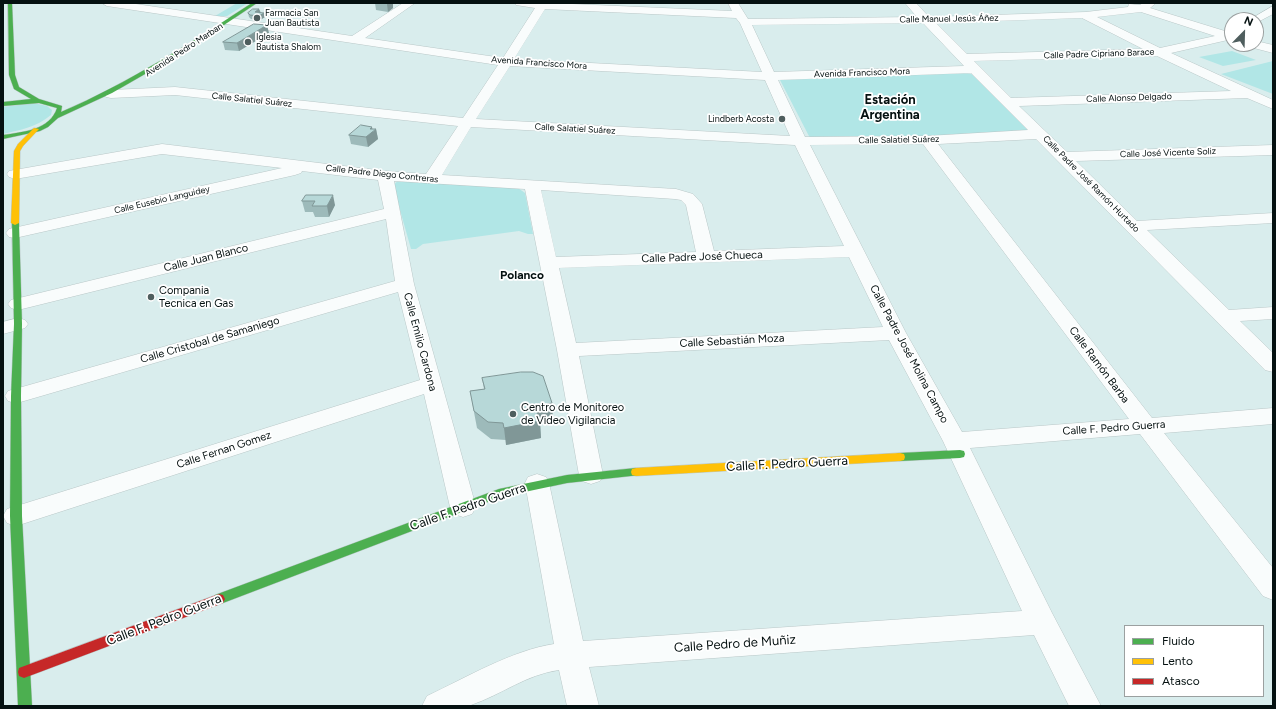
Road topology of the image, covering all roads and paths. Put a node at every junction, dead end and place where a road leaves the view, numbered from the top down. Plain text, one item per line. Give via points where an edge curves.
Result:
1 (10, 3) edge
2 (107, 3) edge
3 (255, 3) edge
4 (410, 3) edge
5 (520, 3) edge
6 (910, 3) edge
7 (1058, 3) edge
8 (1122, 3) edge
9 (1151, 3) edge
10 (543, 4) edge
11 (1141, 9) junction
12 (1273, 9) edge
13 (739, 13) edge
14 (1264, 14) edge
15 (1086, 15) junction
16 (927, 20) junction
17 (228, 21) junction
18 (1224, 35) edge
19 (1224, 38) edge
20 (354, 40) junction
21 (1158, 52) junction
22 (506, 62) junction
23 (969, 63) junction
24 (770, 76) junction
25 (111, 94) junction
26 (1250, 94) junction
27 (37, 100) junction
28 (49, 102) junction
29 (1008, 102) junction
30 (3, 104) edge
31 (1273, 105) edge
32 (58, 116) junction
33 (468, 123) junction
34 (36, 129) junction
35 (1040, 134) junction
36 (3, 137) edge
37 (927, 140) junction
38 (800, 141) junction
39 (1273, 150) edge
40 (1063, 157) junction
41 (310, 167) junction
42 (12, 172) junction
43 (385, 176) junction
44 (431, 179) junction
45 (532, 186) junction
46 (393, 212) junction
47 (1273, 218) edge
48 (1133, 226) junction
49 (15, 234) junction
50 (855, 251) junction
51 (706, 257) junction
52 (548, 263) junction
53 (405, 284) junction
54 (18, 304) junction
55 (1273, 313) edge
56 (1224, 316) junction
57 (11, 326) edge
58 (896, 333) junction
59 (567, 350) junction
60 (1273, 364) edge
61 (432, 384) junction
62 (16, 396) junction
63 (1273, 416) edge
64 (1146, 426) junction
65 (957, 447) junction
66 (591, 475) junction
67 (537, 484) junction
68 (463, 507) junction
69 (16, 516) junction
70 (1273, 588) edge
71 (1042, 622) junction
72 (571, 655) junction
73 (24, 672) junction
74 (25, 706) edge
75 (438, 706) edge
76 (583, 706) edge
77 (1085, 706) edge

1 - 27 main road via 12,75 16,88
2 - 17 street, Avenida Francisco Mora
3 - 17 main road, Avenida Pedro Marban
4 - 20 street
5 - 10 street, Calle Manuel Jesús Áñez
6 - 16 street, Calle Padre José Ramón Hurtado
7 - 15 street
8 - 11 street
9 - 11 street, Calle Manuel Jesús Áñez
10 - 13 street, Calle Manuel Jesús Áñez
10 - 22 street
11 - 15 street, Calle Manuel Jesús Áñez
11 - 18 street
12 - 14 street
13 - 16 street, Calle Manuel Jesús Áñez
13 - 24 street, Calle Padre José Molina Campo
15 - 16 street, Calle Manuel Jesús Áñez
15 - 21 street
16 - 23 street, Calle Padre José Ramón Hurtado
17 - 20 street, Avenida Francisco Mora
17 - 25 main road, Avenida Pedro Marban
19 - 21 street, Calle Padre Cipriano Barace
20 - 22 street, Avenida Francisco Mora
21 - 23 street, Calle Padre Cipriano Barace
21 - 26 street
22 - 24 street, Avenida Francisco Mora
22 - 33 street
23 - 24 street, Avenida Francisco Mora
23 - 29 street, Calle Padre José Ramón Hurtado
24 - 38 street, Calle Padre José Molina Campo
25 - 28 main road, Avenida Pedro Marban
25 - 32 main road, Avenida Pedro Marban
25 - 33 street, Calle Salatiel Suárez via 175,91
26 - 29 street, Calle Alonso Delgado
26 - 31 street
27 - 28 main road, Avenida Pedro Marban
27 - 30 main road
28 - 32 main road via 60,107 61,112
29 - 35 street, Calle Padre José Ramón Hurtado
32 - 34 main road, Avenida Pedro Marban
33 - 38 street, Calle Salatiel Suárez
33 - 44 street
34 - 36 main road
34 - 42 main road via 20,145
35 - 37 street, Calle Salatiel Suárez
35 - 40 street, Calle Padre José Ramón Hurtado
37 - 38 street, Calle Salatiel Suárez
37 - 64 street, Calle Ramón Barba
38 - 50 street, Calle Padre José Molina Campo
39 - 40 street, Calle José Vicente Soliz
40 - 48 street, Calle Padre José Ramón Hurtado
41 - 42 street, Calle Padre Diego Contreras via 162,148
41 - 43 street, Calle Padre Diego Contreras
41 - 49 street, Calle Eusebio Languidey
42 - 49 main road
43 - 44 street, Calle Padre Diego Contreras
43 - 46 street, Calle Emilio Cardona
44 - 45 street, Calle Padre Diego Contreras
45 - 51 street, Calle Padre Diego Contreras via 676,194 687,197 694,204
45 - 52 street
46 - 53 street, Calle Emilio Cardona
46 - 54 street, Calle Juan Blanco
47 - 48 street
48 - 56 street, Calle Padre José Ramón Hurtado
49 - 54 main road
50 - 51 street, Calle Padre José Chueca
50 - 58 street, Calle Padre José Molina Campo
51 - 52 street, Calle Padre José Chueca
52 - 59 street
53 - 61 street, Calle Emilio Cardona
53 - 62 street, Calle Cristobal de Samaniego
54 - 57 main road
55 - 56 street
56 - 60 street, Calle Padre José Ramón Hurtado
57 - 62 main road
58 - 59 street, Calle Sebastián Moza
58 - 65 street, Calle Padre José Molina Campo
59 - 66 street
61 - 68 street, Calle Emilio Cardona
61 - 69 street, Calle Fernan Gomez
62 - 69 main road
63 - 64 street, Calle F. Pedro Guerra
64 - 65 street, Calle F. Pedro Guerra
64 - 70 street, Calle Ramón Barba
65 - 66 main road, Calle F. Pedro Guerra
65 - 71 street, Calle Padre José Molina Campo
66 - 67 main road, Calle F. Pedro Guerra
67 - 68 main road, Calle F. Pedro Guerra
67 - 72 street
68 - 73 main road, Calle F. Pedro Guerra
69 - 73 main road
71 - 72 street, Calle Pedro de Muñiz
71 - 77 street, Calle Padre José Molina Campo
72 - 75 street, Calle Pedro de Muñiz via 542,659 513,670
72 - 76 street
73 - 74 main road

